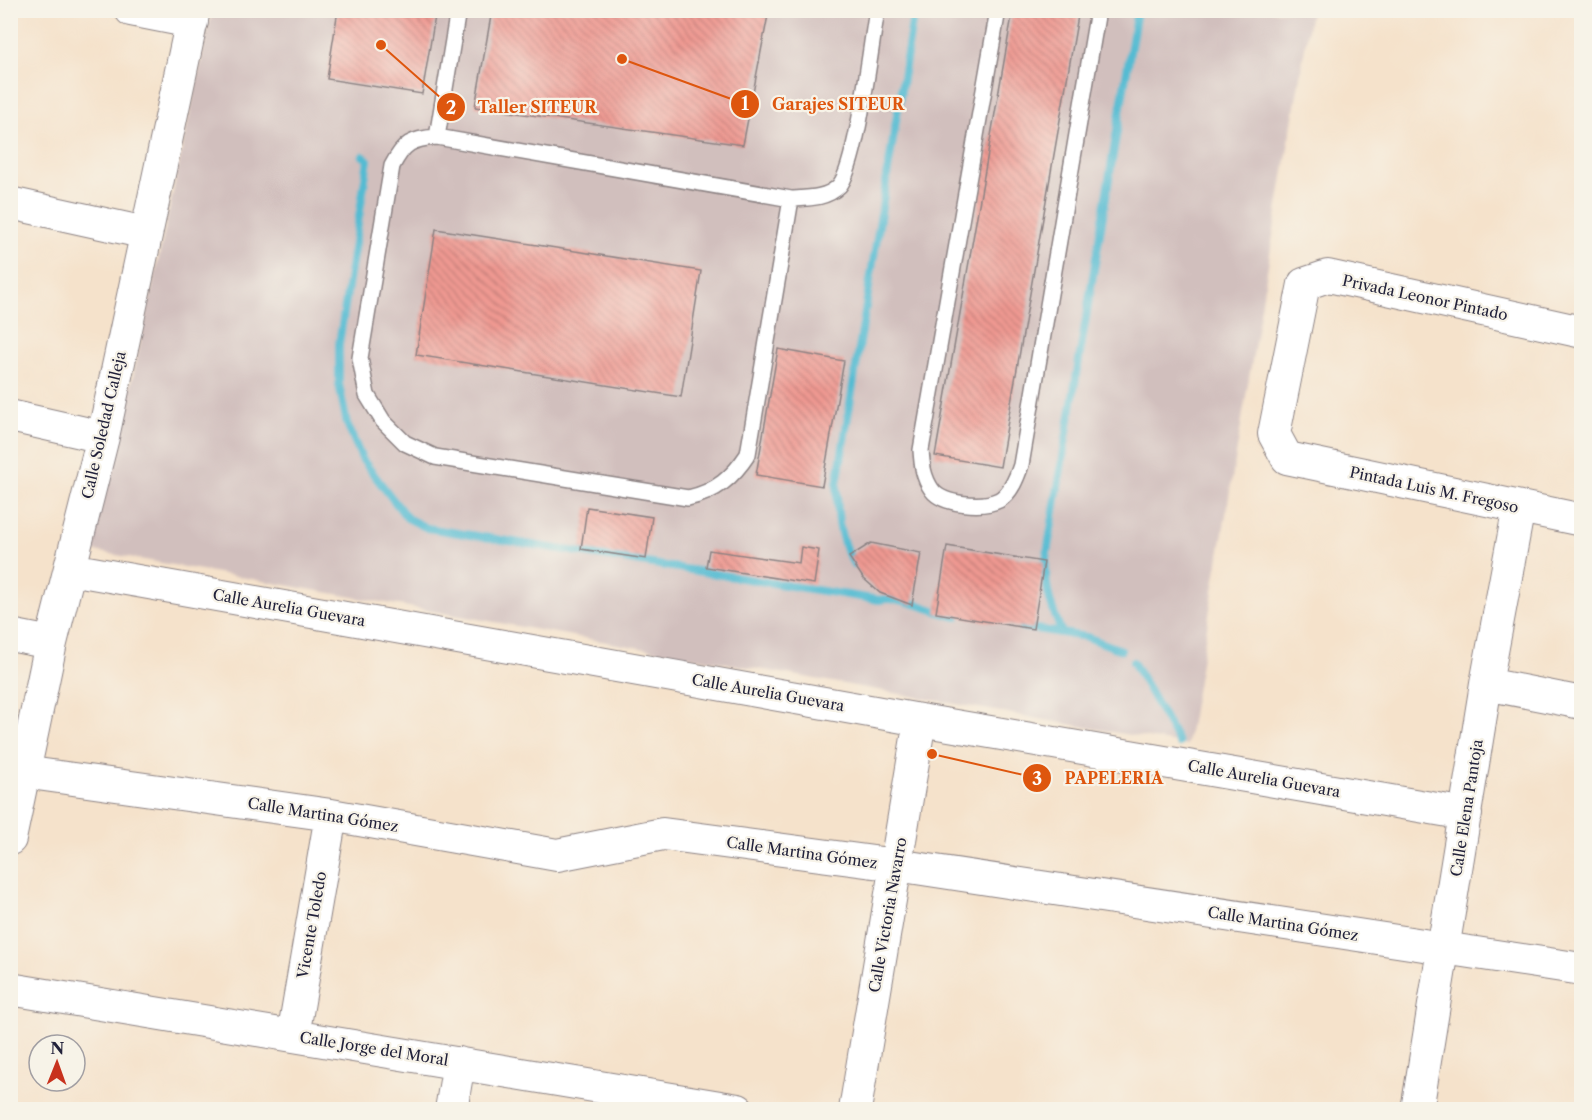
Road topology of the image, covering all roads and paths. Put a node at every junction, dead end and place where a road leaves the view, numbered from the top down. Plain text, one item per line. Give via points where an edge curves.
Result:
1 (131, 10) edge
2 (458, 10) edge
3 (877, 10) edge
4 (998, 10) edge
5 (1098, 10) edge
6 (193, 16) edge
7 (437, 137) junction
8 (791, 199) junction
9 (10, 203) edge
10 (146, 233) junction
11 (1581, 332) edge
12 (10, 416) edge
13 (103, 437) junction
14 (1287, 459) joint
15 (1519, 507) junction
16 (1581, 520) edge
17 (70, 569) junction
18 (10, 635) edge
19 (51, 643) junction
20 (1486, 684) junction
21 (1581, 703) edge
22 (920, 720) junction
23 (23, 772) junction
24 (1466, 814) junction
25 (331, 815) junction
26 (10, 839) edge
27 (896, 866) junction
28 (1444, 948) junction
29 (1581, 969) edge
30 (10, 989) edge
31 (293, 1036) junction
32 (459, 1063) junction
33 (451, 1110) edge
34 (738, 1110) edge
35 (855, 1110) edge
36 (1417, 1110) edge

1 - 6 street
2 - 7 lane
3 - 8 lane via 851,161 839,186 818,198
4 - 5 lane via 921,450 922,471 933,492 956,503 976,505 999,500 1015,482 1021,465
6 - 10 street, Calle Soledad Calleja
7 - 8 lane
7 - 8 lane via 416,139 401,149 392,166 360,358 366,395 383,422 405,443 435,457 688,498 721,485 748,454
9 - 10 street
10 - 13 street, Calle Soledad Calleja
11 - 14 street, Privada Leonor Pintado via 1328,276 1304,284 1274,434
12 - 13 street
13 - 17 street, Calle Soledad Calleja
14 - 15 street, Pintada Luis M. Fregoso
15 - 16 street, Pintada Luis M. Fregoso
15 - 20 street, Calle Elena Pantoja
17 - 19 street, Calle Soledad Calleja
17 - 22 street, Calle Aurelia Guevara
18 - 19 street
19 - 23 street, Calle Soledad Calleja
20 - 21 street
20 - 24 street, Calle Elena Pantoja
22 - 24 street, Calle Aurelia Guevara
22 - 27 street, Calle Victoria Navarro
23 - 25 street, Calle Martina Gómez
23 - 26 street, Calle Soledad Calleja
24 - 28 street, Calle Elena Pantoja
25 - 27 street, Calle Martina Gómez via 557,855 663,834
25 - 31 street, Vicente Toledo
27 - 28 street, Calle Martina Gómez
27 - 35 street, Calle Victoria Navarro
28 - 29 street, Calle Martina Gómez
28 - 36 street, Calle Elena Pantoja
30 - 31 street, Calle Jorge del Moral
31 - 32 street, Calle Jorge del Moral
32 - 33 street
32 - 34 street, Calle Jorge del Moral

